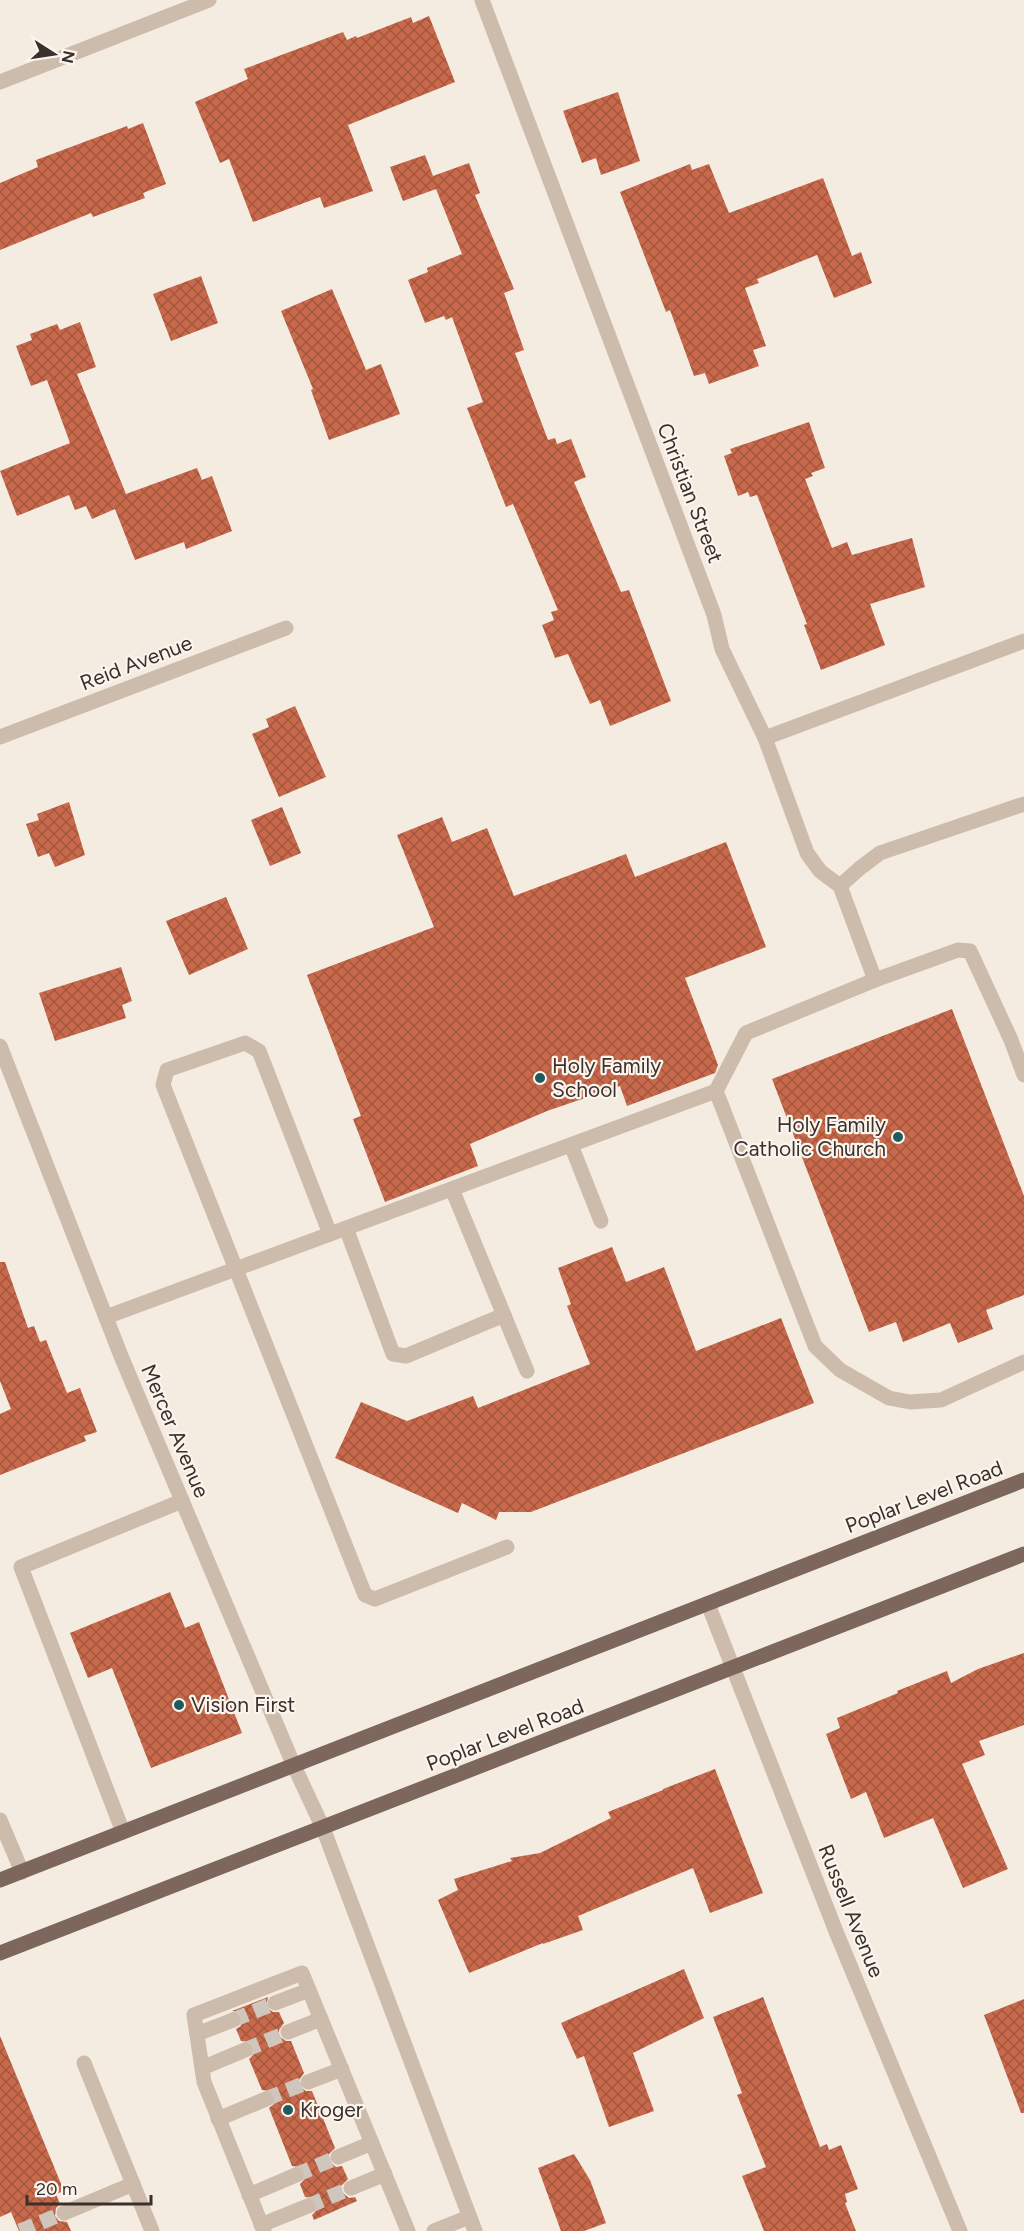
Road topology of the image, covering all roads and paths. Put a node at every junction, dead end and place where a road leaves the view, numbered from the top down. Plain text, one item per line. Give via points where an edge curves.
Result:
1 (209, 0) edge
2 (482, 0) edge
3 (0, 82) edge
4 (286, 628) dead end
5 (1024, 640) edge
6 (0, 737) edge
7 (765, 738) junction
8 (1024, 804) edge
9 (840, 886) junction
10 (875, 980) junction
11 (1018, 1037) edge
12 (0, 1046) edge
13 (1024, 1075) edge
14 (716, 1091) junction
15 (571, 1145) junction
16 (452, 1189) junction
17 (601, 1221) dead end
18 (346, 1228) junction
19 (330, 1234) junction
20 (235, 1270) junction
21 (504, 1315) junction
22 (105, 1317) junction
23 (1024, 1362) edge
24 (527, 1371) dead end
25 (1024, 1480) edge
26 (182, 1501) junction
27 (507, 1547) dead end
28 (1024, 1554) edge
29 (708, 1604) junction
30 (733, 1668) junction
31 (294, 1766) junction
32 (0, 1821) edge
33 (323, 1828) junction
34 (123, 1832) junction
35 (22, 1872) junction
36 (0, 1880) edge
37 (0, 1953) edge
38 (309, 1990) junction
39 (275, 2003) tunnel mouth
40 (321, 2019) junction
41 (233, 2020) tunnel mouth
42 (288, 2032) tunnel mouth
43 (197, 2034) junction
44 (245, 2050) tunnel mouth
45 (84, 2063) dead end
46 (202, 2068) junction
47 (342, 2069) junction
48 (308, 2082) tunnel mouth
49 (266, 2099) tunnel mouth
50 (218, 2119) junction
51 (372, 2143) junction
52 (339, 2157) tunnel mouth
53 (385, 2174) junction
54 (296, 2175) tunnel mouth
55 (133, 2184) junction
56 (351, 2188) tunnel mouth
57 (249, 2195) junction
58 (308, 2206) tunnel mouth
59 (64, 2213) tunnel mouth
60 (472, 2224) edge
61 (262, 2228) edge
62 (152, 2231) edge
63 (408, 2231) edge
64 (434, 2231) edge
65 (960, 2231) edge

1 - 3 street
2 - 7 street, Christian Street via 714,615 722,649
4 - 6 street, Reid Avenue
5 - 7 street
7 - 9 street, Christian Street via 807,853 820,871
8 - 9 street via 880,853
9 - 10 street
10 - 11 street via 958,950 970,951
10 - 14 street via 746,1033
11 - 13 street
12 - 22 street, Mercer Avenue
14 - 15 street
14 - 23 street via 814,1346 840,1370 889,1398 910,1402 941,1400
15 - 16 street
15 - 17 street
16 - 18 street
16 - 21 street
18 - 19 street
18 - 21 street via 393,1354 406,1356
19 - 20 street
19 - 20 street via 259,1051 245,1043 166,1070 163,1085
20 - 22 street
20 - 27 street via 365,1595 375,1599
21 - 24 street
22 - 26 street, Mercer Avenue
25 - 29 main road, Poplar Level Road
26 - 31 street, Mercer Avenue
26 - 34 street via 21,1567
28 - 30 main road, Poplar Level Road
29 - 30 street, Russell Avenue
29 - 31 main road, Poplar Level Road
30 - 33 main road, Poplar Level Road
30 - 65 street, Russell Avenue via 837,1934
31 - 33 street, Mercer Avenue
31 - 34 main road, Poplar Level Road
32 - 35 street
33 - 37 main road, Poplar Level Road
33 - 60 street, Mercer Avenue
34 - 35 main road, Poplar Level Road
35 - 36 main road, Poplar Level Road
38 - 39 street
38 - 40 street
38 - 43 street via 302,1973 194,2015
40 - 42 street
40 - 47 street
41 - 43 street
43 - 46 street
44 - 46 street
45 - 55 street
46 - 50 street
47 - 48 street
47 - 51 street
49 - 50 street
50 - 57 street
51 - 52 street
51 - 53 street
53 - 56 street
53 - 63 street
54 - 57 street
55 - 59 street
55 - 62 street
57 - 61 street
58 - 61 street
60 - 64 street

